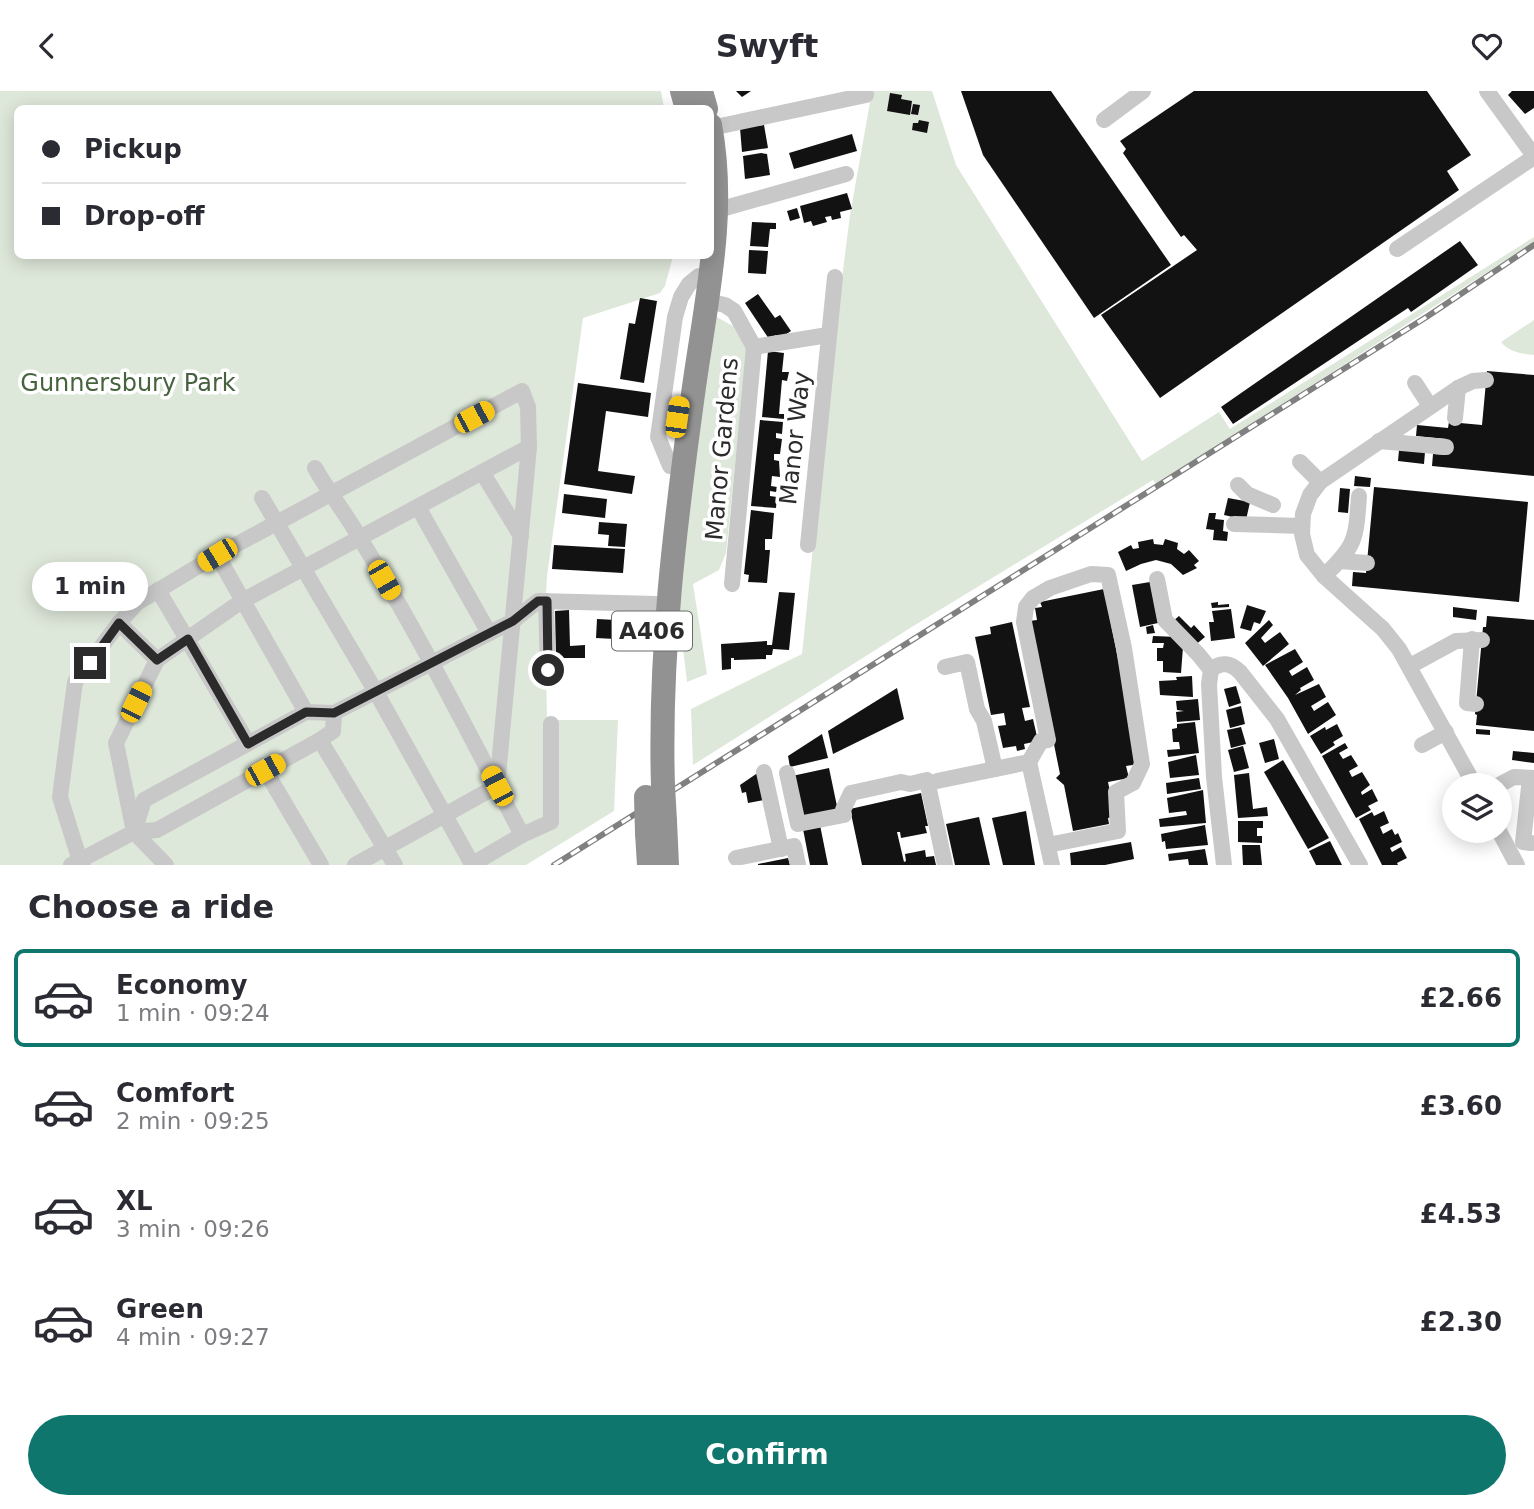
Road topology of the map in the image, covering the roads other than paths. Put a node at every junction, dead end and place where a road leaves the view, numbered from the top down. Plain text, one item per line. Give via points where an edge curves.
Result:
1 (1143, 91) edge
2 (1487, 91) edge
3 (866, 95) dead end
4 (1104, 120) dead end
5 (714, 125) edge
6 (1534, 157) edge
7 (714, 162) edge
8 (846, 174) dead end
9 (718, 210) junction
10 (714, 243) edge
11 (1397, 249) dead end
12 (712, 259) edge
13 (701, 266) edge
14 (835, 277) dead end
15 (707, 301) junction
16 (828, 335) junction
17 (754, 347) junction
18 (1485, 379) dead end
19 (1415, 383) dead end
20 (1458, 388) junction
21 (1430, 406) junction
22 (1455, 418) dead end
23 (1379, 441) junction
24 (529, 447) junction
25 (1447, 447) dead end
26 (1300, 462) dead end
27 (316, 468) dead end
28 (482, 473) junction
29 (1320, 482) junction
30 (1238, 485) dead end
31 (330, 494) junction
32 (262, 498) dead end
33 (1364, 500) dead end
34 (418, 507) junction
35 (277, 523) junction
36 (1234, 524) dead end
37 (1273, 525) junction
38 (1302, 526) junction
39 (520, 536) junction
40 (360, 538) junction
41 (808, 545) dead end
42 (217, 555) junction
43 (1340, 561) junction
44 (1367, 563) dead end
45 (303, 569) junction
46 (1324, 576) junction
47 (1157, 579) dead end
48 (732, 584) dead end
49 (158, 590) junction
50 (242, 601) junction
51 (547, 601) junction
52 (656, 604) junction
53 (513, 621) junction
54 (119, 623) junction
55 (489, 633) junction
56 (188, 639) junction
57 (157, 660) junction
58 (431, 663) junction
59 (1410, 666) junction
60 (945, 667) dead end
61 (548, 670) dead end
62 (1210, 677) junction
63 (376, 692) junction
64 (1476, 704) dead end
65 (306, 712) junction
66 (334, 713) junction
67 (551, 724) dead end
68 (1446, 732) junction
69 (320, 740) junction
70 (248, 744) junction
71 (1422, 745) dead end
72 (1029, 762) junction
73 (995, 769) junction
74 (265, 770) junction
75 (764, 772) dead end
76 (787, 773) dead end
77 (1468, 773) edge
78 (1512, 778) edge
79 (1532, 778) edge
80 (937, 781) dead end
81 (497, 786) junction
82 (654, 791) junction
83 (444, 815) junction
84 (656, 827) junction
85 (134, 832) junction
86 (522, 835) junction
87 (1527, 842) dead end
88 (1505, 843) edge
89 (1048, 845) junction
90 (386, 848) junction
91 (780, 849) junction
92 (736, 858) dead end
93 (78, 864) edge
94 (166, 865) edge
95 (321, 865) edge
96 (355, 865) edge
97 (395, 865) edge
98 (471, 865) edge
99 (649, 865) edge
100 (667, 865) edge
101 (798, 865) edge
102 (945, 865) edge
103 (1052, 865) edge
104 (1224, 865) edge
105 (1360, 865) edge
106 (1517, 865) edge

1 - 4 street
2 - 6 street
3 - 5 street
6 - 11 street
7 - 9 highway, A406
8 - 9 street
9 - 10 highway, A406
12 - 15 highway, A406
13 - 52 highway, A406 via 670,466
14 - 16 street, Manor Way
15 - 17 street, Manor Gardens via 734,311
15 - 82 highway, A406 via 667,604
16 - 17 street, Manor Way
16 - 41 street, Manor Way
17 - 48 street, Manor Gardens
18 - 20 street
19 - 21 street
20 - 21 street
20 - 22 street
21 - 23 street
23 - 25 street
23 - 29 street
24 - 28 street
24 - 31 street via 528,407 522,391
24 - 39 street
26 - 29 street
27 - 31 street
28 - 34 street
28 - 39 street
29 - 38 street via 1306,504
30 - 37 street via 1247,494 1273,503
31 - 35 street
31 - 40 street
32 - 35 street
33 - 43 street via 1353,541
34 - 40 street
34 - 55 street
35 - 42 street
35 - 45 street
36 - 37 street
37 - 38 street
38 - 46 street via 1307,555
39 - 53 street
40 - 45 street
40 - 58 street
42 - 49 street
42 - 50 street
43 - 44 street
43 - 46 street
45 - 50 street
45 - 63 street
46 - 59 street via 1383,629
47 - 62 street via 1165,620 1198,653
49 - 54 street via 137,603
49 - 56 street
50 - 56 street
50 - 65 street
51 - 52 street
51 - 53 street via 538,601
51 - 61 street
52 - 82 highway, A406 via 646,711
53 - 55 street
53 - 81 street
54 - 57 street
54 - 93 street via 75,683 60,797
55 - 58 street
56 - 57 street
56 - 70 street
57 - 85 street via 116,743
58 - 63 street
58 - 81 street
59 - 64 street via 1452,643 1477,639 1467,703
59 - 68 street
60 - 73 street via 967,662
62 - 104 street
62 - 105 street via 1219,664 1233,666 1263,699
63 - 66 street
63 - 83 street
65 - 66 street
65 - 70 street
66 - 69 street via 333,731
67 - 86 street via 551,822
68 - 71 street
68 - 77 street
69 - 74 street
69 - 90 street
70 - 85 street via 144,800
72 - 73 street
72 - 89 street
72 - 89 street via 1041,741 1048,740 1024,622 1026,607 1050,589 1091,574 1108,575 1142,764 1133,782 1116,792 1118,831
73 - 80 street
74 - 85 street via 157,830
74 - 95 street
75 - 91 street
76 - 102 street via 798,824 844,815 851,793 927,780
78 - 79 street
79 - 87 street
81 - 83 street
81 - 86 street
82 - 84 highway, A406, bridge
83 - 90 street
83 - 98 street
84 - 99 highway, A406
84 - 100 highway, A406
85 - 93 street
85 - 94 street
86 - 98 street
88 - 106 street
89 - 103 street
90 - 96 street
90 - 97 street
91 - 92 street
91 - 101 street via 794,846

